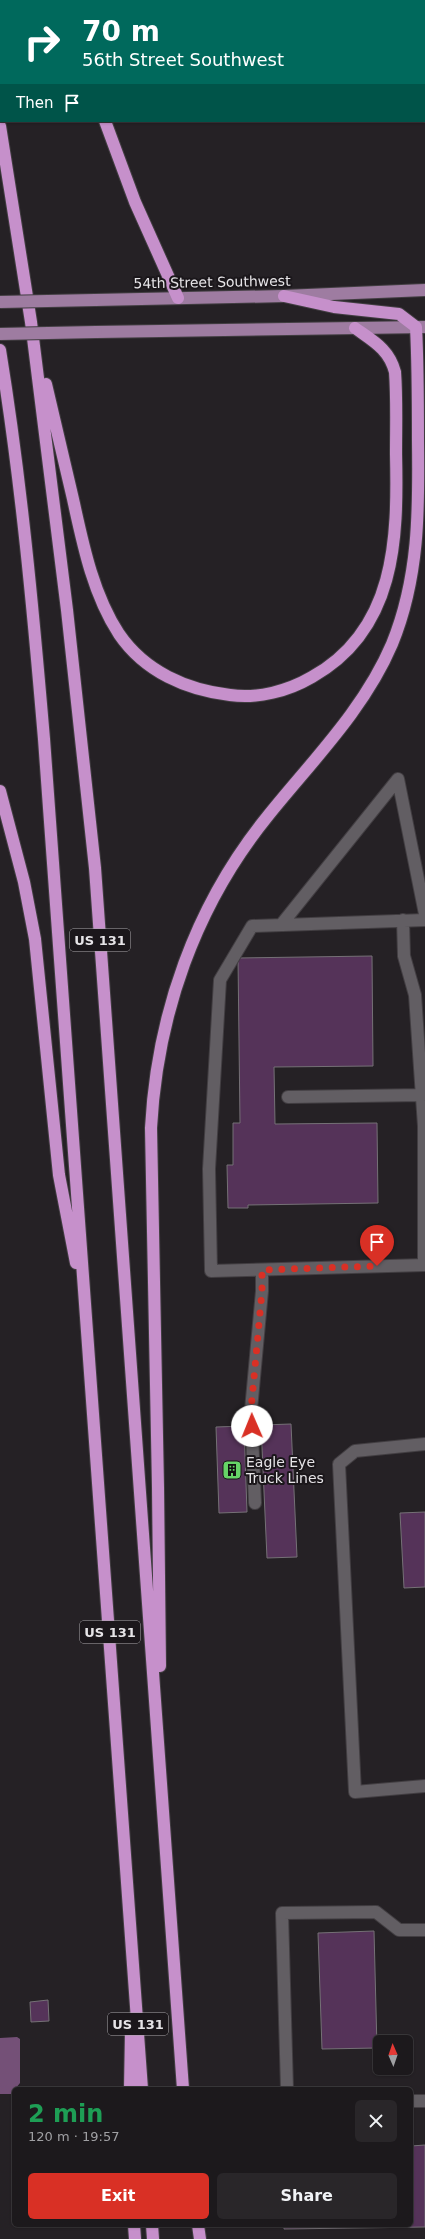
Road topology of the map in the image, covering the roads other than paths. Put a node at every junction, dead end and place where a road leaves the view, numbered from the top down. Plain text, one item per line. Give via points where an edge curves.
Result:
1 (105, 122) edge
2 (0, 126) edge
3 (425, 290) edge
4 (284, 296) junction
5 (178, 298) junction
6 (0, 302) edge
7 (31, 322) junction
8 (421, 327) edge
9 (355, 328) junction
10 (0, 334) edge
11 (0, 350) edge
12 (0, 366) edge
13 (8, 401) junction
14 (0, 791) edge
15 (425, 914) edge
16 (403, 920) junction
17 (425, 920) edge
18 (281, 925) junction
19 (422, 1095) junction
20 (288, 1096) dead end
21 (425, 1265) edge
22 (256, 1270) junction
23 (86, 1306) junction
24 (425, 1444) edge
25 (255, 1503) dead end
26 (160, 1759) junction
27 (425, 1786) edge
28 (425, 1930) edge
29 (133, 1958) junction
30 (130, 2087) edge
31 (142, 2087) edge
32 (183, 2087) edge
33 (287, 2087) edge
34 (413, 2101) edge
35 (425, 2101) edge
36 (134, 2227) edge
37 (152, 2227) edge
38 (193, 2227) edge
39 (198, 2227) edge
40 (135, 2239) edge
41 (153, 2239) edge
42 (194, 2239) edge
43 (200, 2239) edge

1 - 5 highway via 135,202
2 - 7 highway, US 131
3 - 4 main road, 54th Street Southwest
4 - 5 main road, 54th Street Southwest
4 - 8 highway via 334,307 399,314
5 - 6 main road, 54th Street Southwest, bridge
7 - 9 highway via 87,559 109,615 134,651 171,679 200,690 238,696 277,692 302,683 328,668 348,652 368,625 390,567 396,531 395,372 390,357 384,350
7 - 26 highway, US 131 via 67,610 95,868
8 - 9 main road
8 - 26 highway via 419,525 410,586 399,625 381,664 355,708 266,818 224,879 198,929 186,960 168,1012 157,1060 152,1105 151,1158
9 - 10 main road, bridge
11 - 13 highway, US 131
12 - 13 highway
13 - 23 highway, US 131 via 33,612 44,739
14 - 23 highway via 31,916 59,1175
15 - 18 street via 398,779
16 - 17 street
16 - 18 street
16 - 19 street via 404,956 415,995
18 - 22 street via 252,926 220,980 208,1169 211,1271
19 - 20 street
19 - 21 street
21 - 22 street
22 - 25 street via 262,1291 251,1410
23 - 29 highway, US 131
24 - 27 street via 355,1451 339,1464 355,1792
26 - 32 highway, US 131
28 - 33 street via 399,1930 376,1912 282,1913
29 - 30 highway
29 - 31 highway, US 131
34 - 35 street
36 - 40 highway
37 - 41 highway
38 - 42 highway
39 - 43 highway

